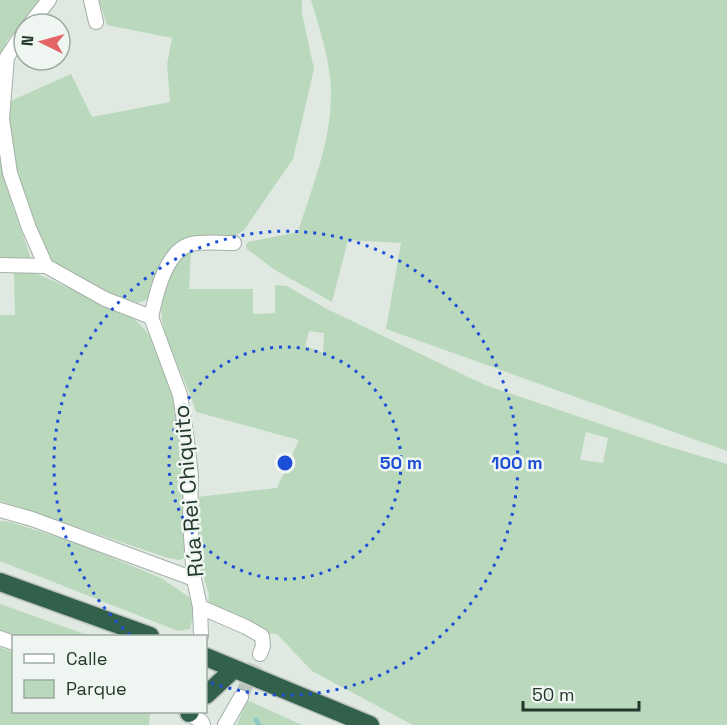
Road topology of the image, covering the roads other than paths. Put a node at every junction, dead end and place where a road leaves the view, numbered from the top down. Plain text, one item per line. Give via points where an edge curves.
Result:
1 (49, 0) edge
2 (91, 0) edge
3 (40, 12) edge
4 (96, 22) dead end
5 (12, 50) edge
6 (234, 243) dead end
7 (0, 265) edge
8 (46, 266) junction
9 (151, 317) junction
10 (0, 510) edge
11 (194, 579) junction
12 (0, 582) edge
13 (200, 607) junction
14 (107, 621) junction
15 (124, 635) edge
16 (147, 635) edge
17 (201, 635) edge
18 (260, 654) tunnel mouth
19 (207, 657) edge
20 (234, 669) junction
21 (207, 694) edge
22 (241, 697) tunnel mouth
23 (189, 713) edge
24 (203, 725) edge
25 (225, 725) edge
26 (370, 725) edge

1 - 3 street
2 - 4 street
5 - 8 street via 7,57 2,119 10,173
6 - 9 street via 190,244 173,256 159,284
7 - 8 street
8 - 9 street via 105,299
9 - 11 street, Rúa Rei Chiquito via 180,395 191,476
10 - 11 street
11 - 13 street, Rúa Rei Chiquito
12 - 14 highway
13 - 17 street, Rúa Rei Chiquito
13 - 18 street via 262,636
14 - 15 highway
14 - 16 highway
19 - 20 highway
20 - 21 highway
20 - 26 highway
22 - 25 street
23 - 24 street

